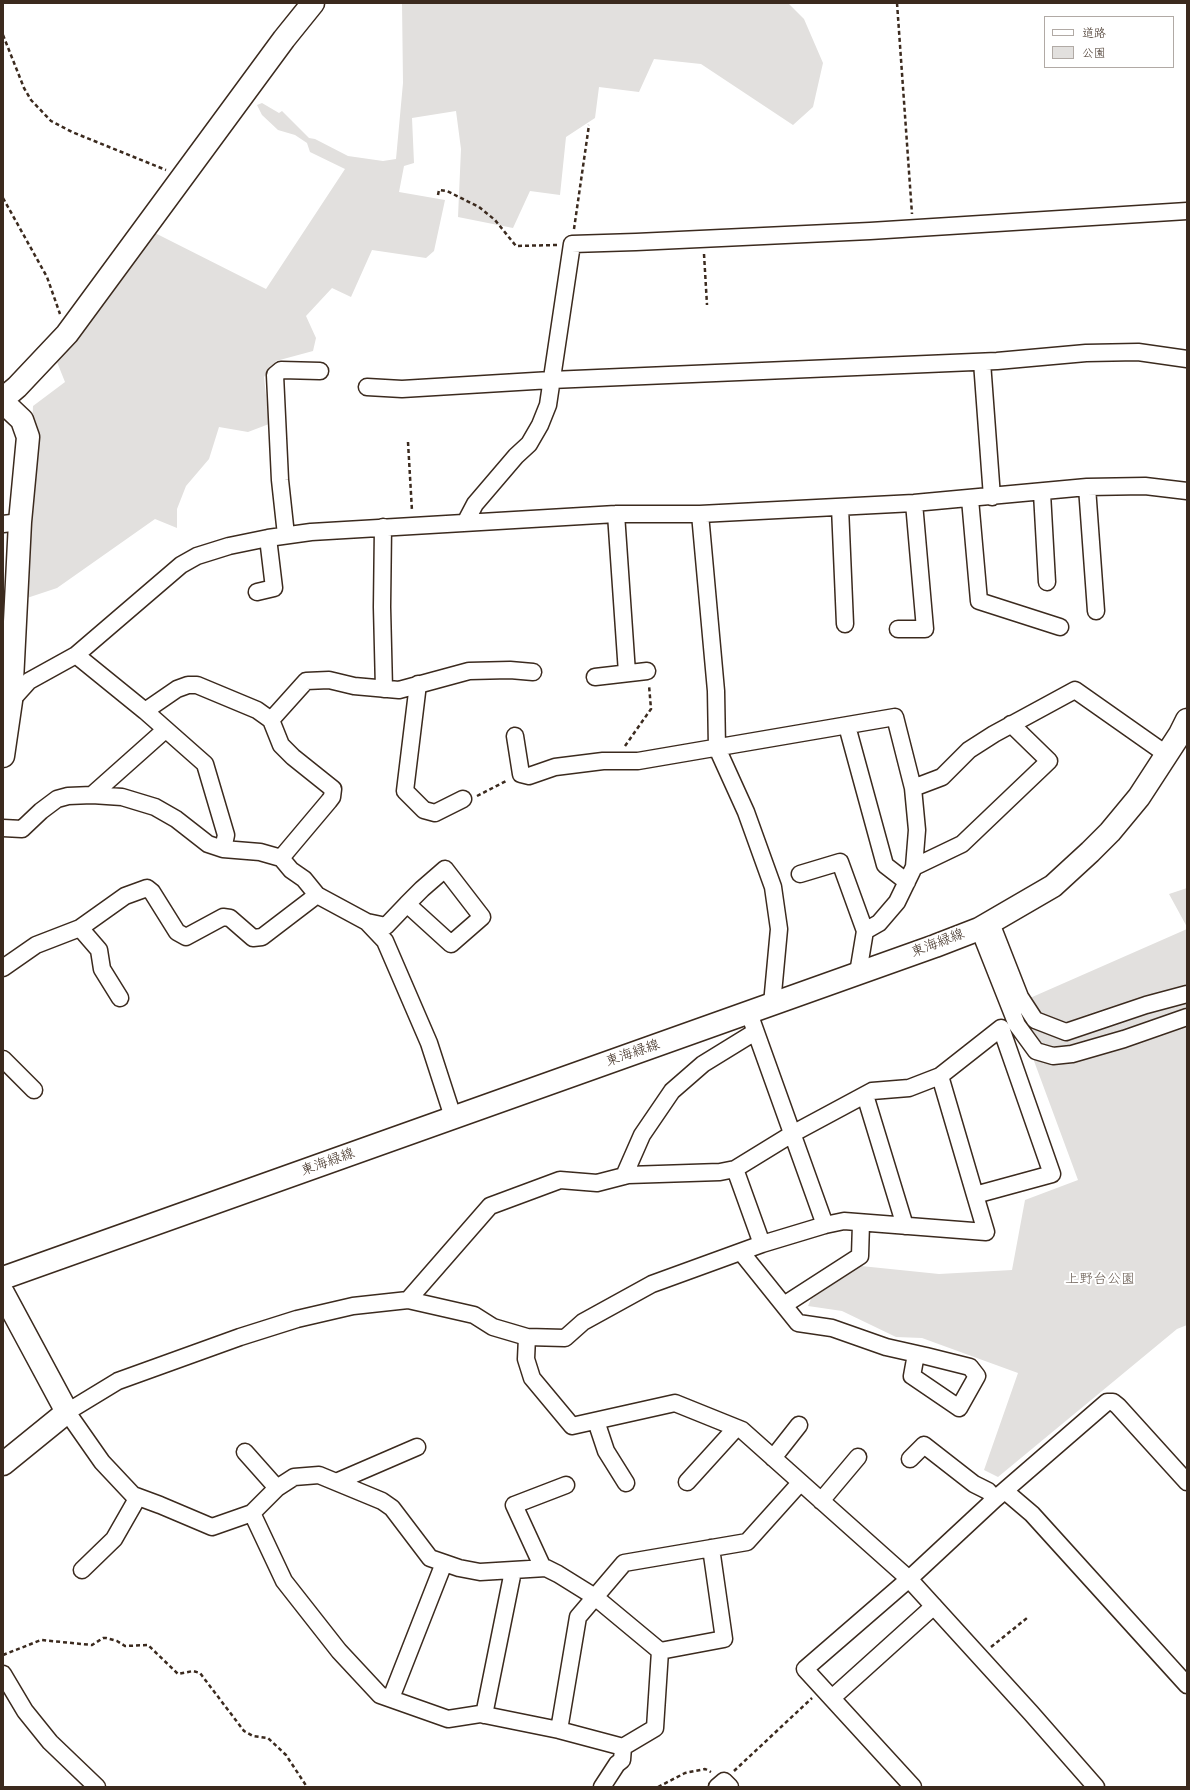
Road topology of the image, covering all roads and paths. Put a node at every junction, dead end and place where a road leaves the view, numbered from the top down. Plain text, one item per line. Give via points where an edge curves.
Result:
1 (313, 3) edge
2 (897, 3) edge
3 (3, 35) edge
4 (589, 125) dead end
5 (181, 179) junction
6 (438, 195) dead end
7 (3, 198) edge
8 (1187, 211) edge
9 (913, 228) junction
10 (704, 239) junction
11 (572, 244) junction
12 (707, 305) dead end
13 (72, 327) junction
14 (1187, 359) edge
15 (982, 362) junction
16 (320, 371) dead end
17 (551, 380) junction
18 (368, 387) dead end
19 (3, 399) edge
20 (3, 402) edge
21 (408, 442) dead end
22 (1087, 487) junction
23 (1187, 491) edge
24 (1042, 493) junction
25 (992, 497) junction
26 (970, 499) junction
27 (914, 504) junction
28 (840, 507) junction
29 (616, 514) junction
30 (700, 514) junction
31 (11, 523) edge
32 (465, 523) junction
33 (413, 526) junction
34 (383, 527) junction
35 (286, 536) junction
36 (268, 538) junction
37 (1047, 582) dead end
38 (257, 592) dead end
39 (1096, 611) dead end
40 (845, 624) dead end
41 (1060, 627) dead end
42 (898, 629) dead end
43 (76, 655) junction
44 (533, 672) dead end
45 (647, 672) joint
46 (627, 673) junction
47 (595, 677) dead end
48 (418, 684) junction
49 (384, 689) junction
50 (7, 702) edge
51 (145, 711) junction
52 (271, 720) junction
53 (1011, 724) junction
54 (847, 726) junction
55 (165, 730) junction
56 (1185, 730) edge
57 (515, 736) dead end
58 (718, 748) junction
59 (1166, 754) junction
60 (3, 756) edge
61 (614, 761) junction
62 (521, 774) junction
63 (913, 788) junction
64 (92, 795) junction
65 (463, 799) joint
66 (3, 828) edge
67 (223, 849) junction
68 (281, 858) junction
69 (914, 867) junction
70 (800, 874) dead end
71 (906, 882) junction
72 (318, 895) junction
73 (407, 904) junction
74 (367, 922) junction
75 (985, 926) junction
76 (80, 928) junction
77 (865, 931) junction
78 (3, 968) edge
79 (858, 973) junction
80 (1187, 994) edge
81 (120, 998) dead end
82 (772, 1004) junction
83 (1187, 1017) edge
84 (752, 1022) junction
85 (3, 1059) edge
86 (940, 1076) junction
87 (34, 1090) dead end
88 (865, 1095) junction
89 (453, 1117) junction
90 (792, 1134) junction
91 (735, 1169) junction
92 (624, 1176) junction
93 (975, 1195) junction
94 (861, 1222) junction
95 (825, 1225) junction
96 (905, 1226) junction
97 (762, 1244) junction
98 (741, 1252) junction
99 (3, 1278) edge
100 (3, 1293) edge
101 (408, 1300) junction
102 (784, 1306) junction
103 (527, 1337) junction
104 (916, 1354) dead end
105 (68, 1412) junction
106 (596, 1421) junction
107 (799, 1425) dead end
108 (736, 1428) junction
109 (417, 1447) dead end
110 (245, 1452) dead end
111 (858, 1457) dead end
112 (773, 1458) junction
113 (910, 1459) dead end
114 (3, 1464) edge
115 (336, 1482) junction
116 (688, 1482) dead end
117 (1187, 1482) edge
118 (626, 1483) dead end
119 (800, 1483) junction
120 (566, 1485) dead end
121 (277, 1488) junction
122 (1000, 1495) junction
123 (138, 1497) junction
124 (821, 1501) junction
125 (252, 1513) junction
126 (711, 1548) junction
127 (444, 1563) junction
128 (543, 1568) junction
129 (82, 1570) dead end
130 (513, 1571) junction
131 (909, 1579) junction
132 (595, 1597) junction
133 (934, 1606) junction
134 (1027, 1618) dead end
135 (660, 1651) junction
136 (3, 1655) edge
137 (980, 1656) junction
138 (3, 1674) edge
139 (1187, 1685) edge
140 (828, 1693) junction
141 (391, 1698) junction
142 (484, 1714) junction
143 (559, 1730) junction
144 (623, 1747) junction
145 (724, 1784) edge
146 (97, 1787) edge
147 (307, 1787) edge
148 (602, 1787) edge
149 (658, 1787) edge
150 (913, 1787) edge
151 (1096, 1787) edge

1 - 5 main road
2 - 9 path
3 - 5 path via 24,88 31,100 52,121 72,132 169,171
4 - 11 path
5 - 13 main road
6 - 11 path via 440,190 447,190 478,207 495,220 516,246
7 - 13 path via 47,277 61,317
8 - 9 street
9 - 10 street
10 - 11 street
10 - 12 path
11 - 17 street
13 - 19 main road
14 - 15 street via 1138,352 1086,353
15 - 17 street
15 - 25 street
16 - 35 street via 281,370 275,375 280,480
17 - 18 street via 402,389
17 - 32 street via 548,405 529,444 475,504
20 - 31 main road via 22,420 28,436
21 - 33 path
22 - 23 street via 1145,486
22 - 24 street
22 - 39 street
24 - 25 street
24 - 37 street
25 - 26 street
26 - 27 street
26 - 41 street via 979,601
27 - 28 street
27 - 42 street via 925,628
28 - 30 street
28 - 40 street
29 - 30 street
29 - 32 street
29 - 46 street
30 - 58 street via 716,691
31 - 50 main road
32 - 33 street
33 - 34 street
34 - 35 street
34 - 49 street
35 - 36 street
36 - 38 street via 274,588
36 - 43 street via 197,556 182,565
43 - 50 street via 29,681
43 - 51 street
44 - 48 street via 469,671
45 - 46 street
45 - 61 path via 651,708
46 - 47 street
48 - 49 street via 399,690
48 - 65 street via 405,791 424,810 435,813
49 - 52 street via 328,680 306,681
50 - 60 main road
51 - 52 street via 177,689 197,685 257,710
51 - 55 street
52 - 68 street via 281,745 333,789 330,801
53 - 59 street via 1075,690
53 - 63 street via 970,750 942,777
53 - 69 street via 1049,762 962,844
54 - 58 street
54 - 63 street via 895,717
54 - 71 street via 885,865
55 - 64 street
55 - 67 street via 205,764 226,835
56 - 59 main road, 東海緑線
57 - 62 street
58 - 61 street via 638,761
58 - 82 street via 746,812 773,887 779,930
59 - 75 main road, 東海緑線 via 1139,796 1090,852 1053,886
61 - 62 street via 555,767 529,776
62 - 65 path via 470,799
63 - 69 street via 917,830
64 - 66 street via 57,799 22,829
64 - 67 street via 122,798 155,807 176,819 208,844
67 - 68 street via 260,852
68 - 72 street
69 - 71 street
70 - 77 street via 840,862
71 - 77 street via 897,902 879,923
72 - 74 street
72 - 76 street via 262,937 253,938 230,918 223,917 186,937 177,932 147,888 125,896
73 - 73 street via 445,869 482,917 451,944
73 - 74 street via 386,926
74 - 89 street via 385,941 429,1043
75 - 79 main road, 東海緑線
75 - 80 street via 1020,997 1035,1020 1066,1032
75 - 83 street via 1017,1025 1036,1051 1053,1056 1072,1054
76 - 78 street via 36,945
76 - 81 street via 99,950 102,969
77 - 79 street
79 - 82 main road, 東海緑線
82 - 84 main road, 東海緑線
84 - 89 main road, 東海緑線
84 - 90 street
84 - 92 street via 672,1091 642,1135
85 - 87 street
86 - 88 street via 909,1088 872,1091
86 - 93 street
86 - 93 street via 1001,1028 1052,1174
88 - 90 street
88 - 96 street
89 - 99 main road, 東海緑線
90 - 91 street
90 - 95 street
91 - 92 street via 720,1172
91 - 97 street
92 - 101 street via 597,1183 560,1180 490,1206
93 - 96 street via 986,1232
94 - 95 street via 844,1221
94 - 96 street
94 - 102 street via 860,1256
95 - 97 street
97 - 98 street
98 - 102 street
98 - 103 street via 652,1284 582,1322 565,1338
100 - 105 main road
101 - 103 street via 474,1315 493,1327
101 - 105 street via 353,1306 297,1318 118,1381
102 - 104 street via 798,1323 832,1328 886,1347
103 - 106 street via 526,1359 532,1378 572,1426
105 - 114 main road
105 - 123 street via 102,1462 133,1495
106 - 108 street via 675,1403
106 - 118 street via 606,1451
107 - 112 street
108 - 112 street via 742,1430
108 - 116 street
109 - 115 street
110 - 121 street
111 - 124 street
112 - 119 street
113 - 122 street via 924,1445 974,1484
115 - 121 street via 320,1475 307,1475 294,1477
115 - 127 street via 382,1501 392,1508 430,1558
117 - 122 street via 1113,1402 1107,1402
119 - 124 street
119 - 126 street via 747,1542
120 - 128 street via 514,1505
121 - 125 street
122 - 131 street
122 - 139 street via 1032,1514
123 - 125 street via 212,1527
123 - 129 street via 114,1539
124 - 131 street
125 - 141 street via 284,1581 301,1604 339,1652 380,1694
126 - 132 street via 624,1563
126 - 135 street via 724,1639
127 - 130 street via 480,1572
127 - 141 street
128 - 130 street
128 - 132 street via 558,1574
130 - 142 street
131 - 133 street
131 - 140 street via 805,1669
132 - 135 street
132 - 143 street via 578,1617
133 - 137 street
133 - 140 street
134 - 137 path
135 - 144 street via 655,1728
136 - 147 path via 41,1640 92,1645 106,1638 125,1646 148,1645 178,1674 193,1671 200,1673 244,1731 253,1736 268,1738 286,1755
137 - 151 street
138 - 146 street via 25,1711 50,1742
140 - 145 path
140 - 150 street
141 - 142 street via 448,1719
142 - 143 street
143 - 144 street
144 - 148 street via 622,1760
145 - 149 path via 705,1769 685,1773

